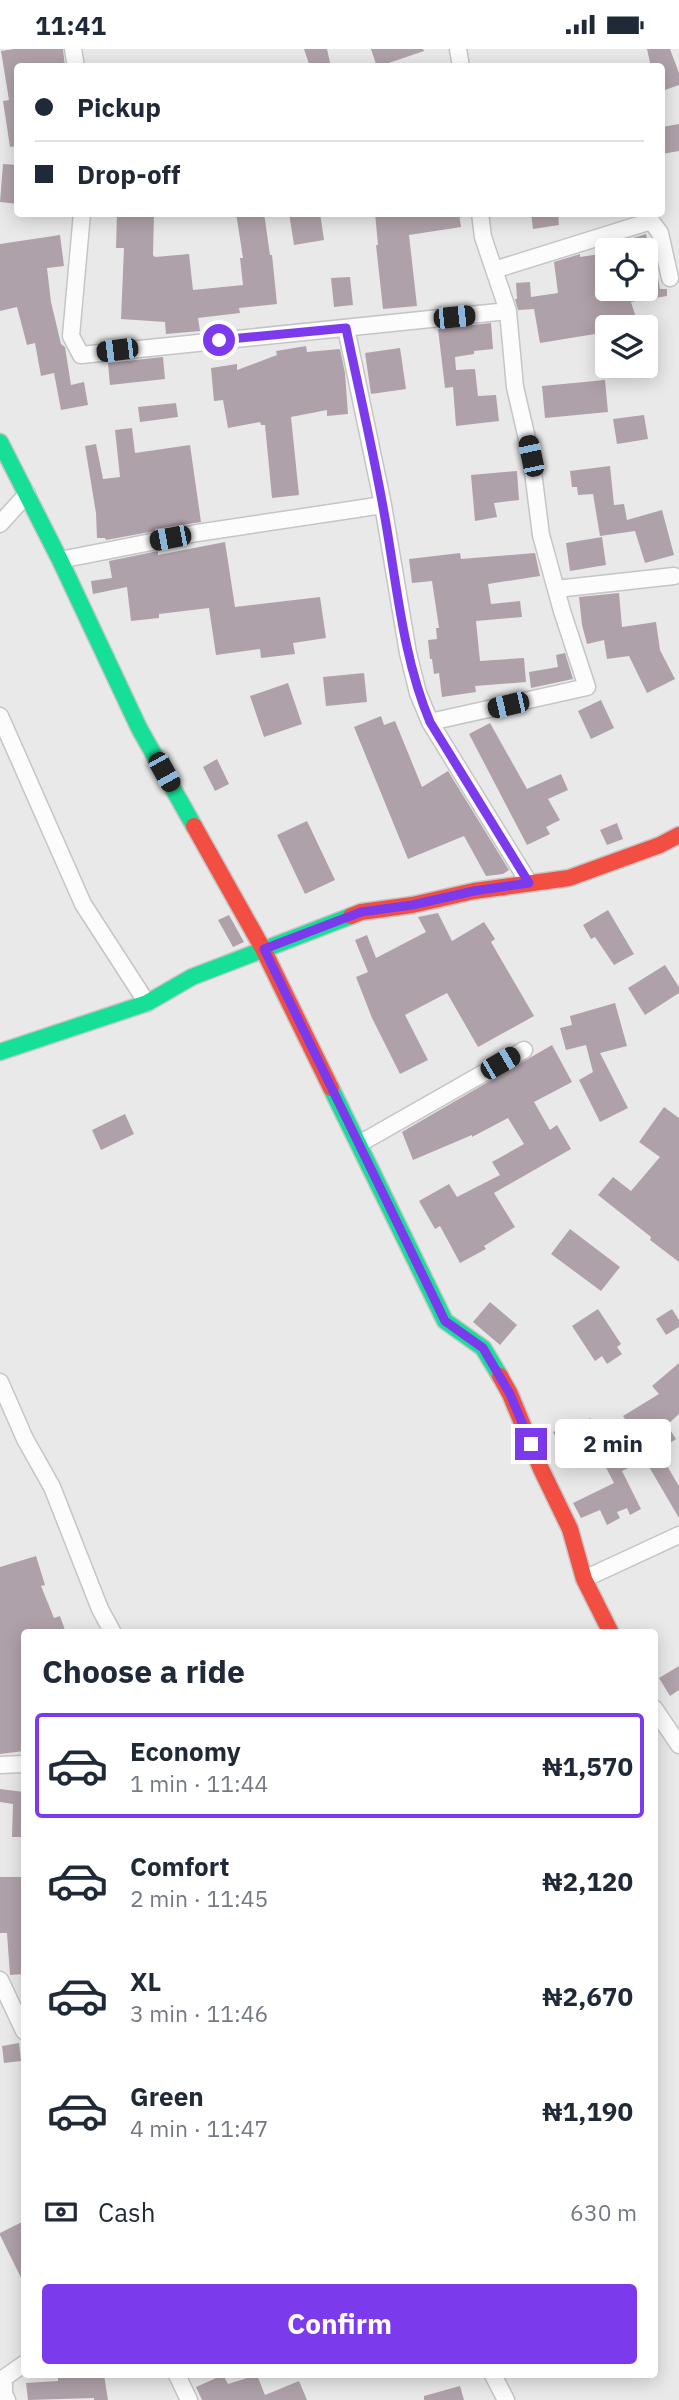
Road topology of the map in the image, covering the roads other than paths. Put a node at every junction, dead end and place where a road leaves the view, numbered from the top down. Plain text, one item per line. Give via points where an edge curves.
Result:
1 (82, 217) edge
2 (481, 217) edge
3 (494, 270) junction
4 (670, 278) dead end
5 (508, 311) junction
6 (346, 328) junction
7 (0, 442) edge
8 (27, 494) junction
9 (383, 505) junction
10 (0, 524) edge
11 (60, 560) junction
12 (674, 576) dead end
13 (556, 589) junction
14 (0, 716) edge
15 (430, 722) junction
16 (679, 835) edge
17 (529, 883) junction
18 (264, 949) junction
19 (147, 1003) junction
20 (524, 1050) dead end
21 (0, 1052) edge
22 (359, 1144) junction
23 (0, 1382) edge
24 (679, 1535) edge
25 (584, 1579) junction
26 (111, 1629) edge
27 (609, 1629) edge
28 (658, 1713) edge
29 (677, 1737) edge
30 (21, 1764) edge
31 (0, 1765) edge
32 (0, 1980) edge
33 (21, 2025) edge
34 (21, 2366) edge
35 (178, 2378) edge
36 (495, 2378) edge
37 (7, 2400) edge
38 (189, 2400) edge
39 (506, 2400) edge

1 - 6 street via 71,336 81,355
2 - 3 street
3 - 4 street via 651,221 660,233
3 - 5 street
5 - 6 street
5 - 13 street via 515,387 531,456 541,535
6 - 9 street
7 - 8 street
8 - 10 street
8 - 11 street
9 - 11 street via 197,533
9 - 15 street via 408,653
11 - 18 street via 139,727
12 - 13 street
13 - 15 street via 587,687
14 - 19 street via 83,904
15 - 17 street
16 - 17 street via 569,878
17 - 18 street via 361,912
18 - 19 street via 192,977
18 - 22 street
19 - 21 street
20 - 22 street
22 - 25 street via 445,1321 483,1348 510,1394 570,1529
23 - 26 street via 24,1439 52,1487
24 - 25 street
25 - 27 street
28 - 29 street
30 - 31 street
32 - 33 street
34 - 37 street via 4,2378
35 - 38 street
36 - 39 street

